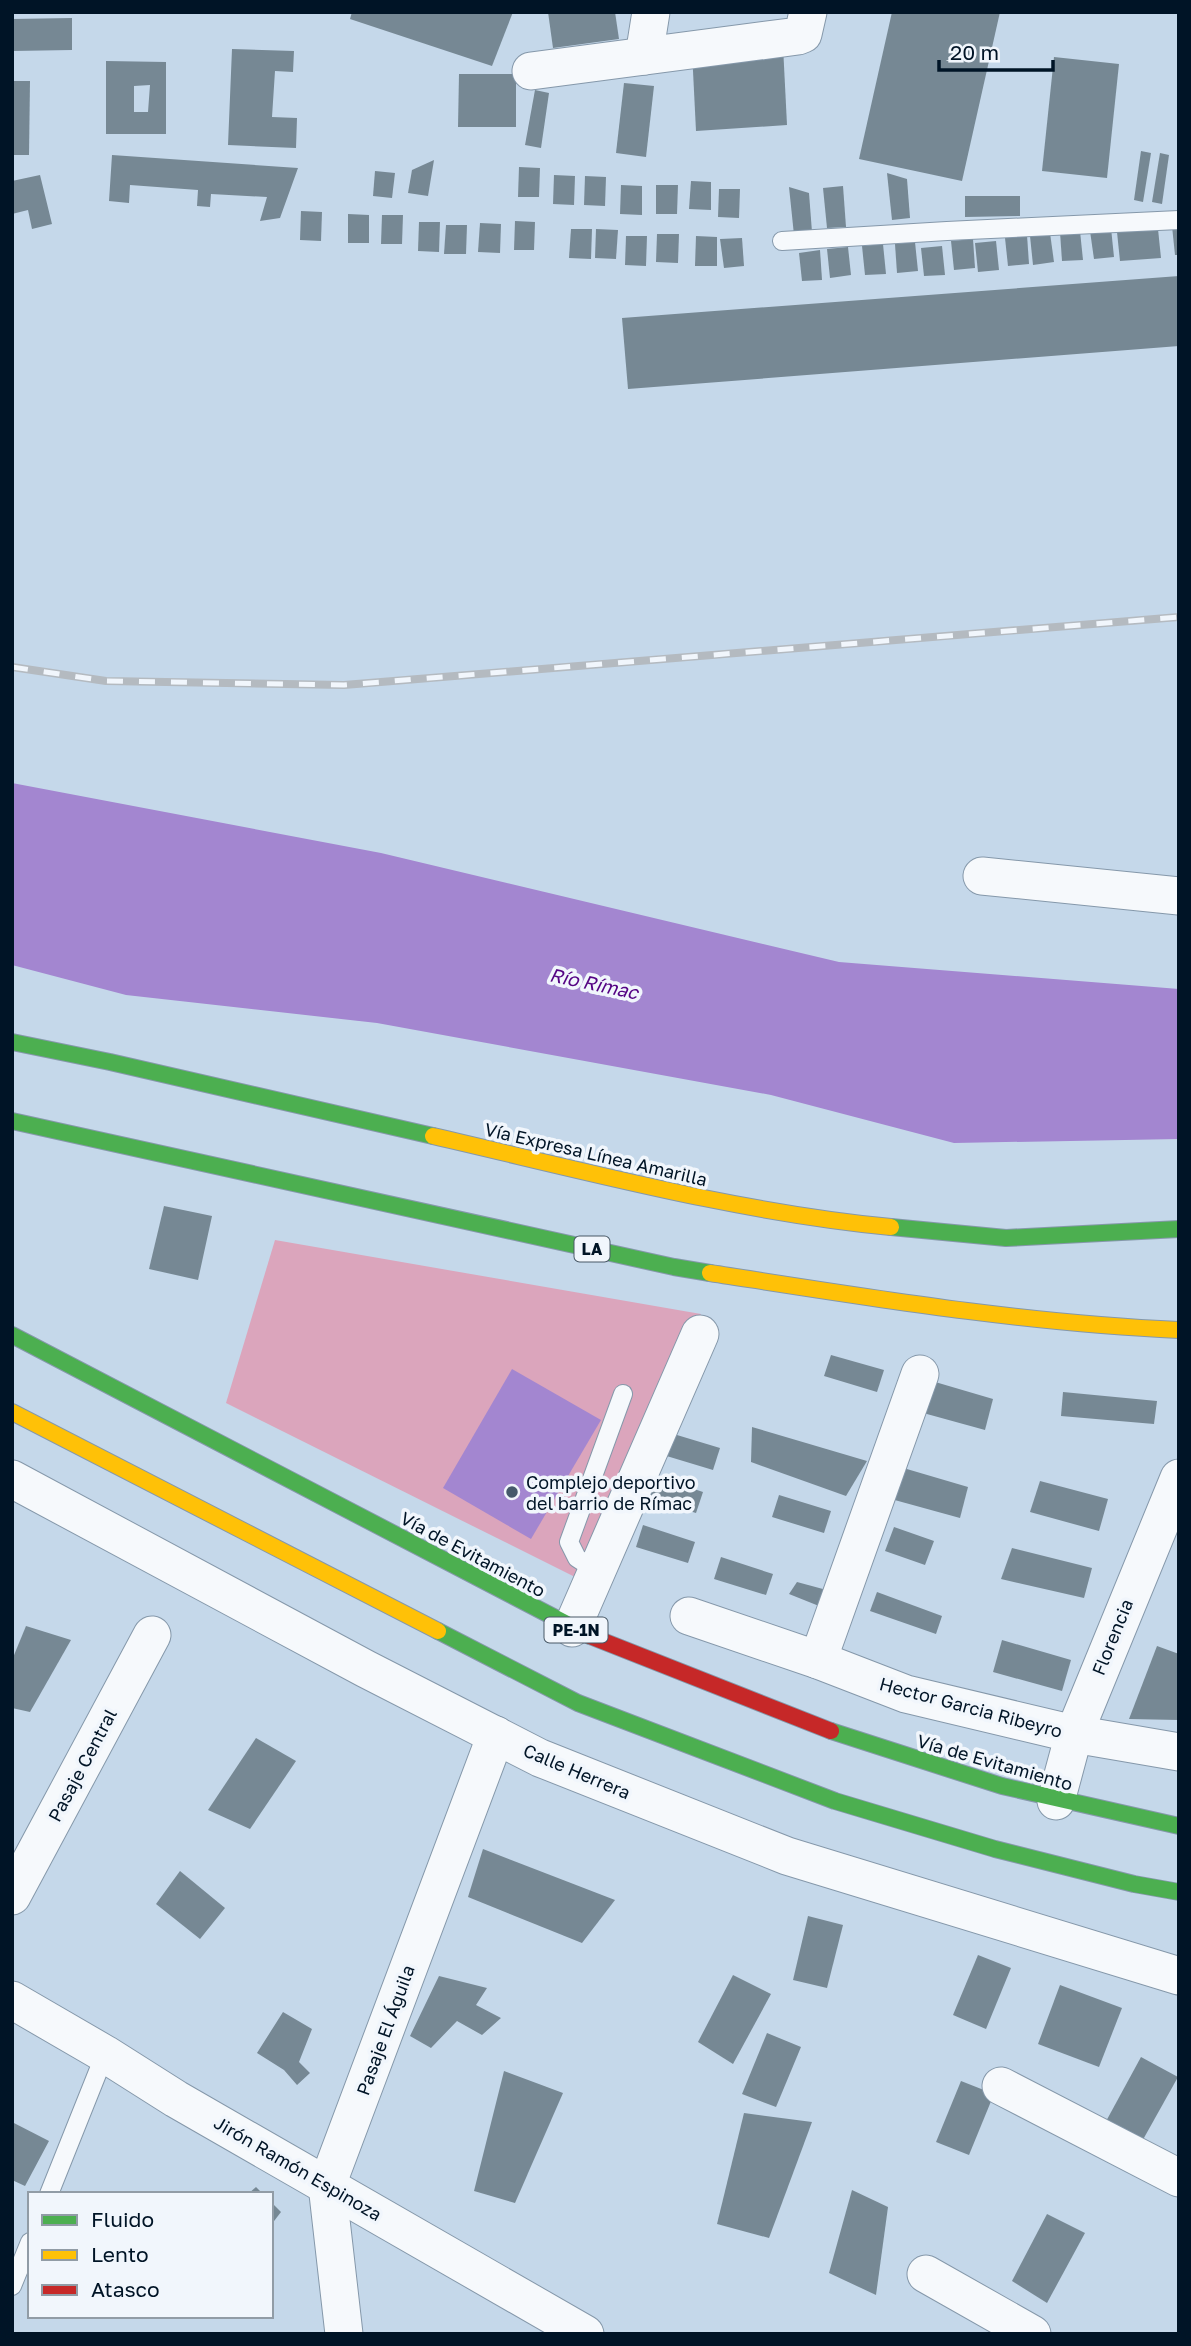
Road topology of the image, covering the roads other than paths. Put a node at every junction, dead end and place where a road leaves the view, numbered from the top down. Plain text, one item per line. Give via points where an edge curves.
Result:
1 (650, 12) edge
2 (808, 12) edge
3 (644, 56) junction
4 (531, 71) dead end
5 (1179, 220) edge
6 (782, 241) dead end
7 (982, 876) dead end
8 (1179, 896) edge
9 (12, 1042) edge
10 (12, 1121) edge
11 (1179, 1229) edge
12 (1179, 1330) edge
13 (700, 1334) dead end
14 (12, 1335) edge
15 (920, 1374) dead end
16 (624, 1394) dead end
17 (12, 1412) edge
18 (1179, 1478) edge
19 (12, 1479) edge
20 (597, 1571) junction
21 (689, 1616) dead end
22 (572, 1628) junction
23 (152, 1635) dead end
24 (818, 1660) junction
25 (1074, 1734) junction
26 (496, 1735) junction
27 (1179, 1752) edge
28 (1056, 1801) junction
29 (1179, 1826) edge
30 (1134, 1884) junction
31 (1179, 1892) edge
32 (12, 1896) edge
33 (1167, 1905) dead end
34 (1179, 1976) edge
35 (12, 2000) edge
36 (105, 2054) junction
37 (1000, 2086) dead end
38 (1179, 2178) edge
39 (327, 2185) junction
40 (50, 2192) edge
41 (28, 2247) edge
42 (926, 2274) dead end
43 (12, 2286) edge
44 (344, 2334) edge
45 (585, 2334) edge
46 (1032, 2334) edge

1 - 3 street
2 - 3 street via 803,34 798,36
3 - 4 street
5 - 6 lane
7 - 8 street
9 - 11 highway, Vía Expresa Línea Amarilla via 726,1203 830,1221 1006,1238
10 - 12 highway, LA via 674,1267 917,1305 1091,1326
13 - 20 street
14 - 22 highway, Vía de Evitamiento / PE-1N
15 - 24 street
16 - 20 lane via 569,1542 577,1558
17 - 30 highway via 578,1703 835,1801
18 - 25 street, Florencia
19 - 26 street, Calle Herrera
20 - 22 street
21 - 24 street, Hector Garcia Ribeyro
22 - 28 highway, Vía de Evitamiento / PE-1N via 856,1740
23 - 32 street, Pasaje Central
24 - 25 street, Hector Garcia Ribeyro via 906,1694
25 - 27 street, Hector Garcia Ribeyro
25 - 28 street, Florencia
26 - 34 street, Calle Herrera via 540,1758 787,1856
26 - 39 street, Pasaje El Águila
28 - 29 highway, Vía de Evitamiento / PE-1N
30 - 31 highway
30 - 33 highway
35 - 36 street, Jirón Ramón Espinoza
36 - 39 street, Jirón Ramón Espinoza
36 - 40 lane
37 - 38 street
39 - 44 street, Pasaje El Águila
39 - 45 street, Jirón Ramón Espinoza
41 - 43 lane
42 - 46 street

